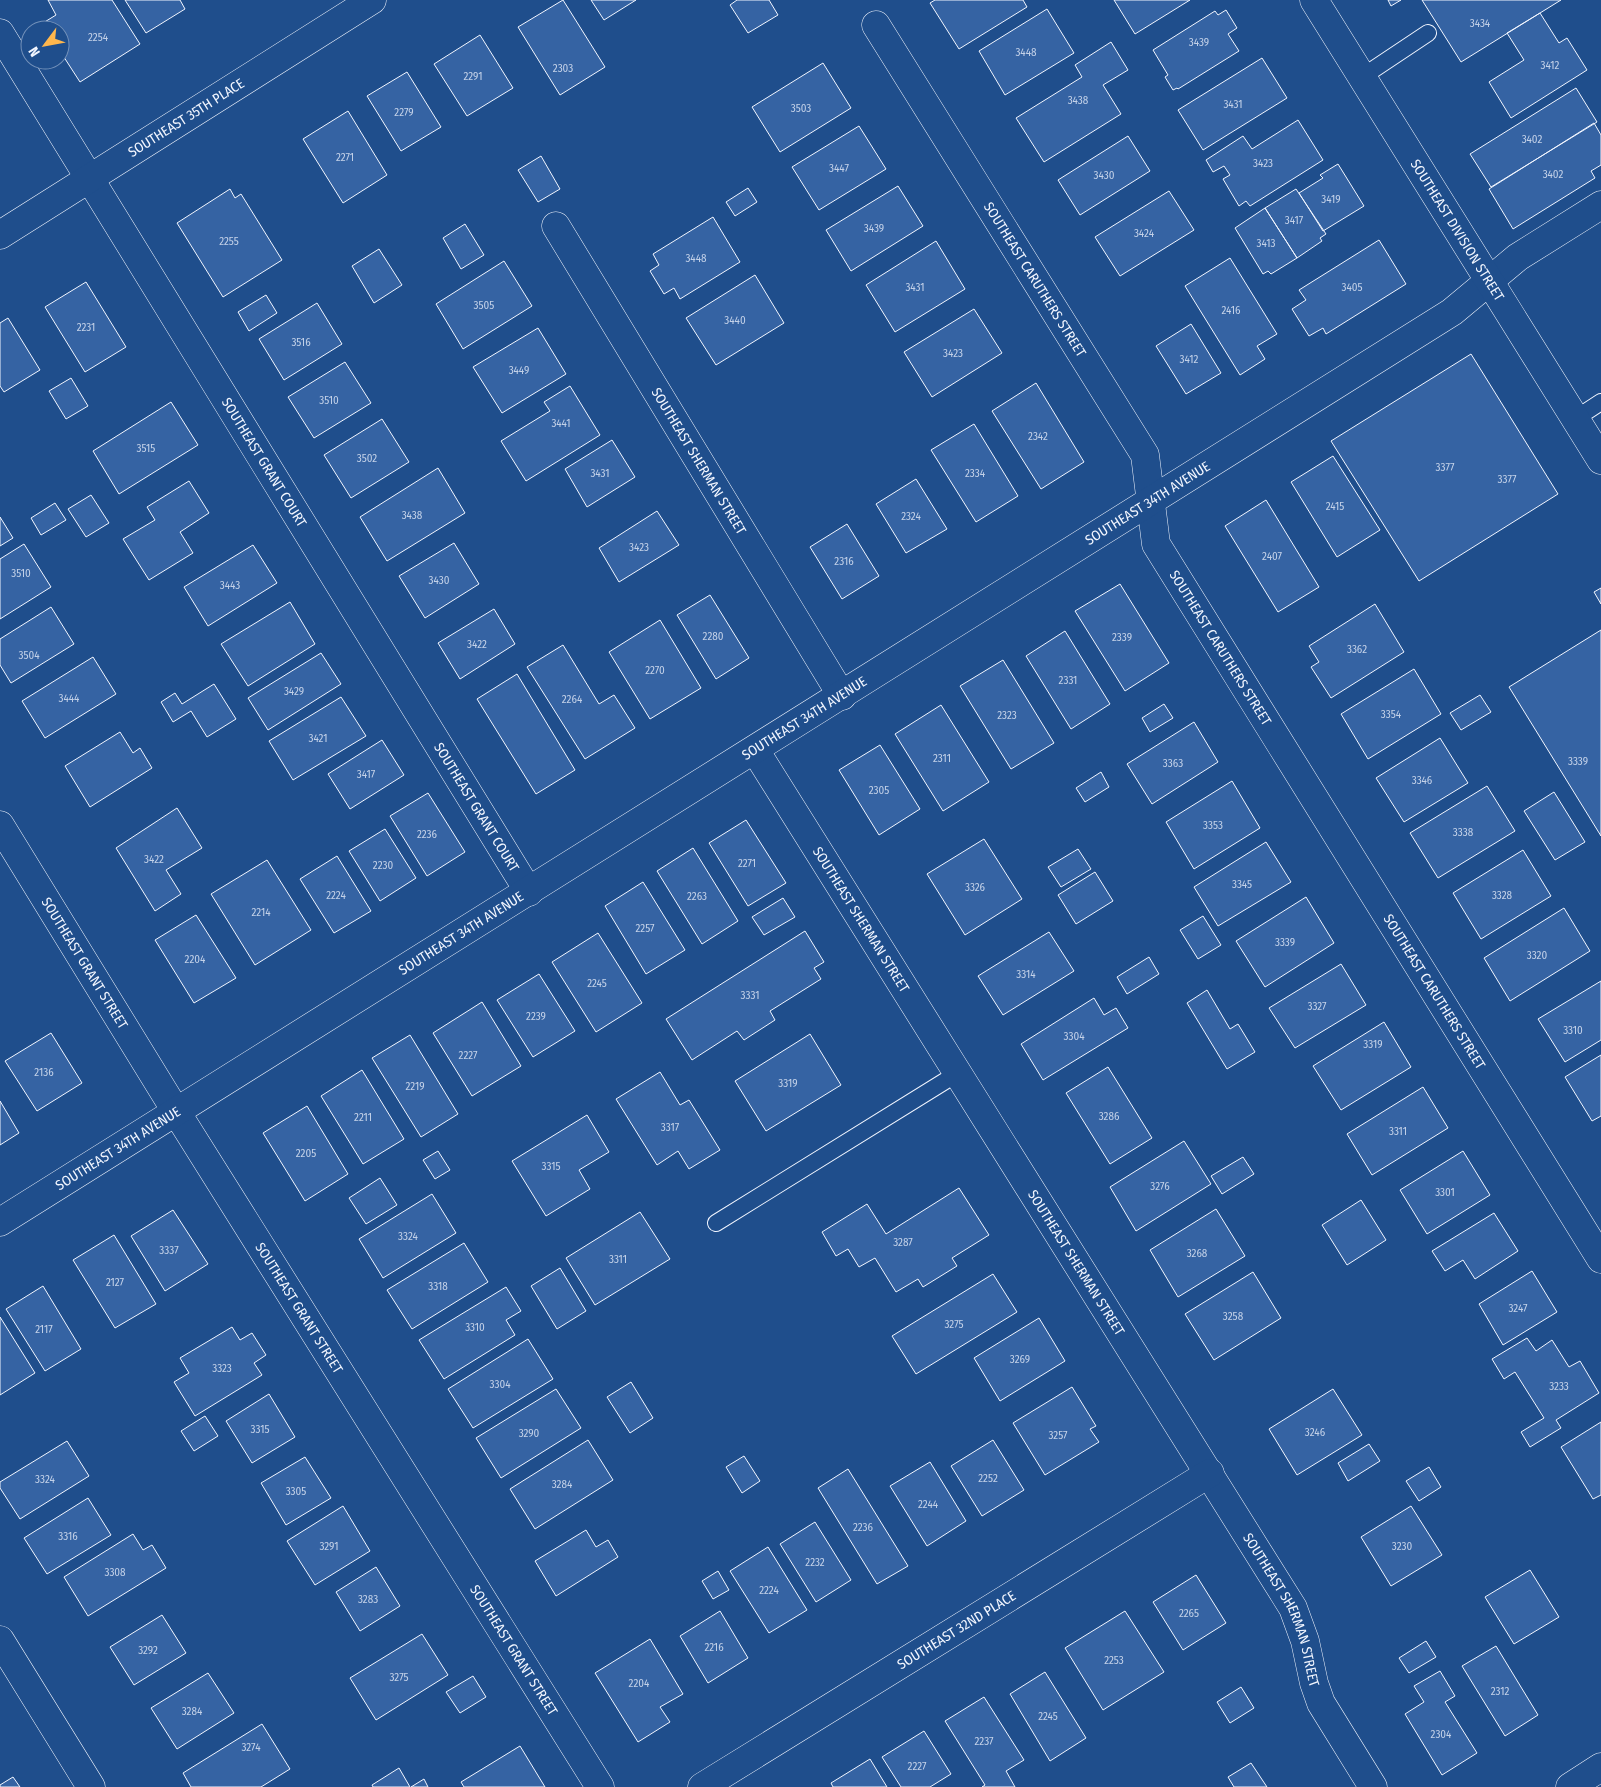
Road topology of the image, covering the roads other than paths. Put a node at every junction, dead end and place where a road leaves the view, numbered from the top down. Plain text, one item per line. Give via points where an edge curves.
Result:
1 (372, 0) edge
2 (1314, 0) edge
3 (876, 25) dead end
4 (0, 33) edge
5 (1428, 33) dead end
6 (1362, 77) junction
7 (90, 178) junction
8 (1601, 205) edge
9 (556, 226) dead end
10 (0, 235) edge
11 (1490, 282) junction
12 (1601, 402) edge
13 (1575, 419) junction
14 (1601, 460) edge
15 (1149, 503) junction
16 (842, 696) junction
17 (755, 750) junction
18 (0, 826) edge
19 (529, 892) junction
20 (958, 1073) junction
21 (176, 1113) junction
22 (0, 1222) edge
23 (716, 1223) dead end
24 (1601, 1259) edge
25 (1210, 1473) junction
26 (0, 1640) edge
27 (1601, 1767) edge
28 (91, 1787) edge
29 (600, 1787) edge
30 (702, 1787) edge
31 (1373, 1787) edge
32 (1570, 1787) edge

1 - 7 street, SOUTHEAST 35TH PLACE
2 - 6 street, SOUTHEAST DIVISION STREET
3 - 15 street, SOUTHEAST CARUTHERS STREET via 1145,455
4 - 7 street, SOUTHEAST GRANT COURT
5 - 6 lane
6 - 11 street, SOUTHEAST DIVISION STREET
7 - 10 street, SOUTHEAST 35TH PLACE
7 - 19 street, SOUTHEAST GRANT COURT
8 - 11 street, SOUTHEAST 34TH AVENUE via 1518,257
9 - 16 street, SOUTHEAST SHERMAN STREET
11 - 13 street, SOUTHEAST DIVISION STREET
11 - 15 street, SOUTHEAST 34TH AVENUE via 1452,312
12 - 13 lane
13 - 14 street, SOUTHEAST DIVISION STREET
15 - 16 street, SOUTHEAST 34TH AVENUE
15 - 24 street, SOUTHEAST CARUTHERS STREET via 1156,544
16 - 17 street, SOUTHEAST 34TH AVENUE
17 - 19 street, SOUTHEAST 34TH AVENUE
17 - 20 street, SOUTHEAST SHERMAN STREET
18 - 21 street, SOUTHEAST GRANT STREET
19 - 21 street, SOUTHEAST 34TH AVENUE
20 - 23 lane
20 - 25 street, SOUTHEAST SHERMAN STREET
21 - 22 street, SOUTHEAST 34TH AVENUE
21 - 29 street, SOUTHEAST GRANT STREET
25 - 30 street, SOUTHEAST 32ND PLACE
25 - 31 street, SOUTHEAST SHERMAN STREET via 1293,1608 1321,1703
26 - 28 street
27 - 32 street

